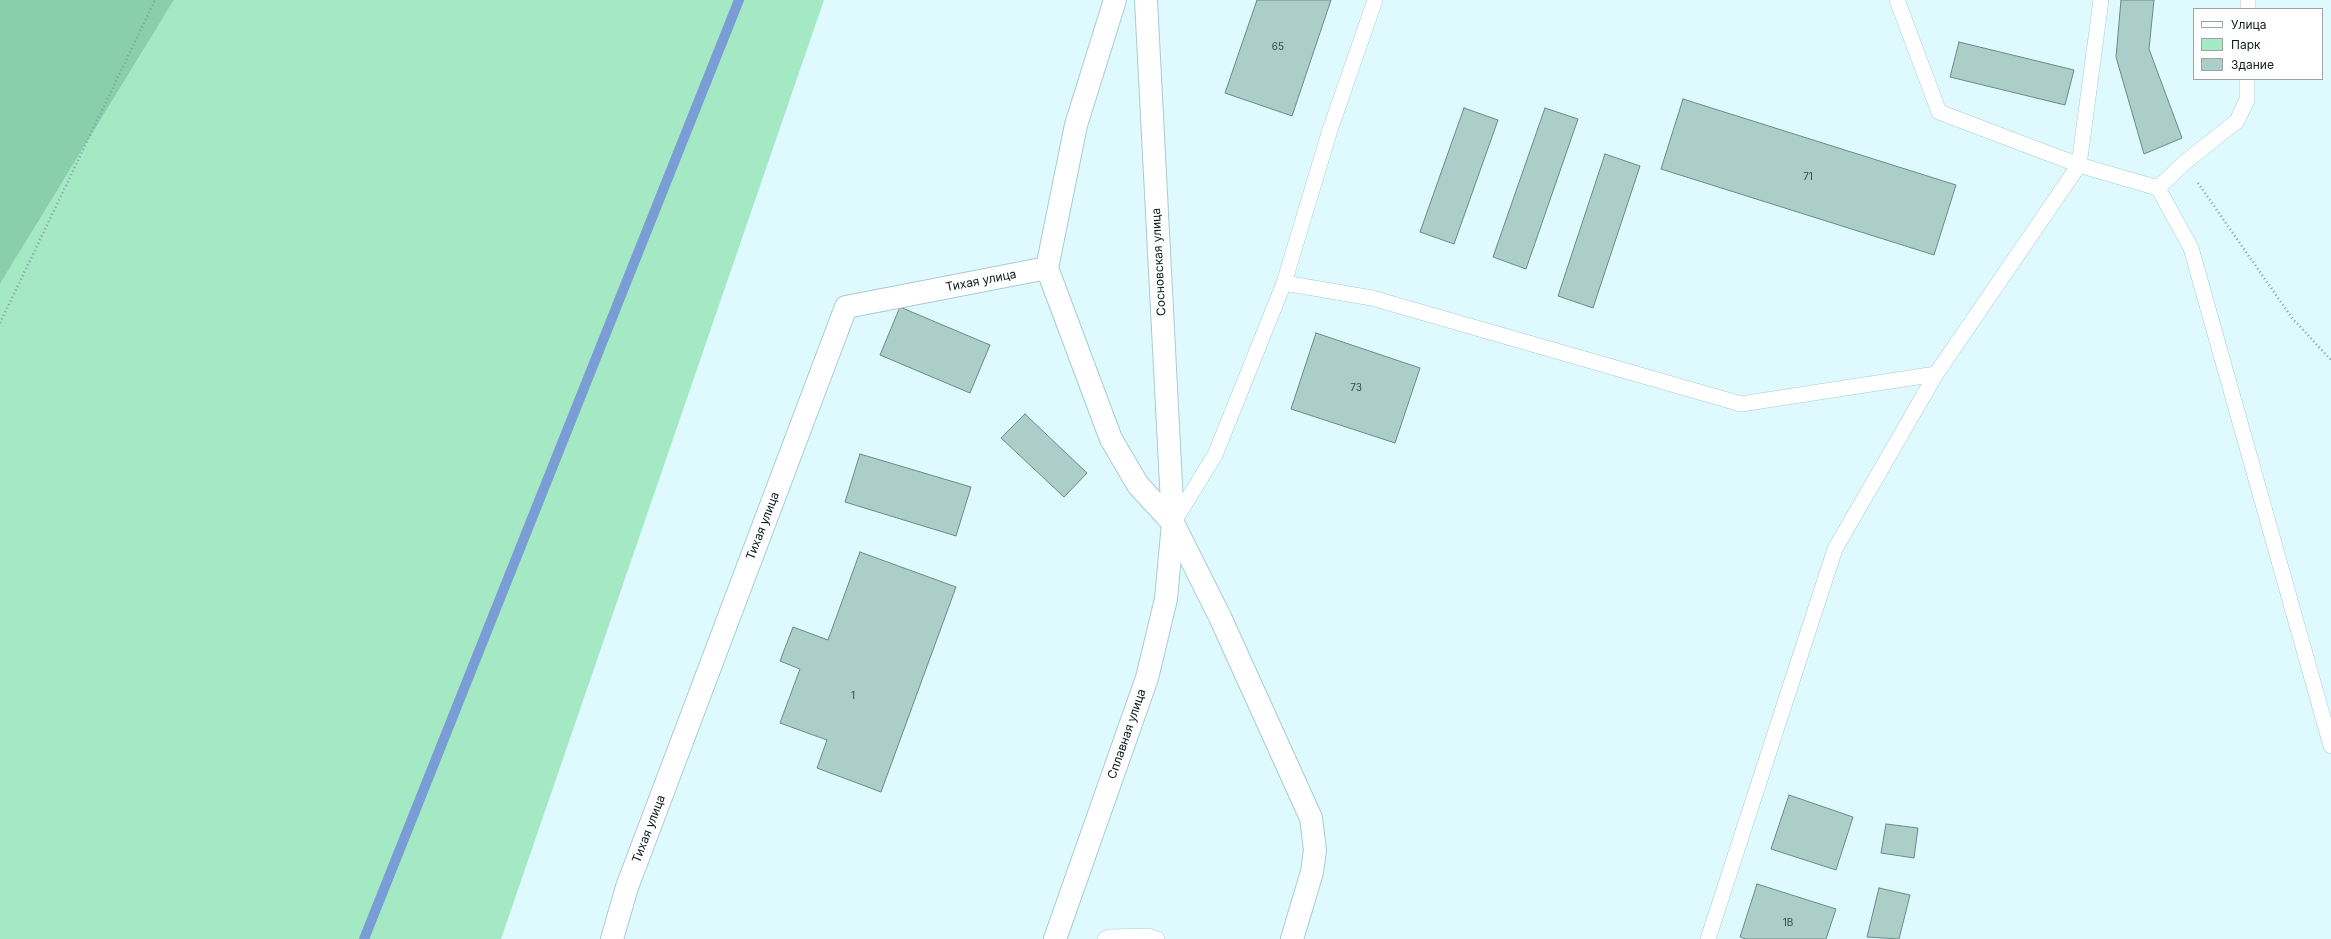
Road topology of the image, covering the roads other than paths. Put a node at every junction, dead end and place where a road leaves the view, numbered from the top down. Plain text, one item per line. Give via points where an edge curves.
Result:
1 (1115, 0) edge
2 (1146, 0) edge
3 (1375, 0) edge
4 (1897, 0) edge
5 (2101, 0) edge
6 (2247, 80) edge
7 (2079, 166) junction
8 (2158, 188) junction
9 (1047, 268) junction
10 (1284, 283) junction
11 (1936, 374) junction
12 (1173, 523) junction
13 (2331, 746) edge
14 (612, 939) edge
15 (1055, 939) edge
16 (1105, 939) edge
17 (1157, 939) edge
18 (1292, 939) edge
19 (1708, 939) edge

1 - 9 street via 1076,125
2 - 12 street, Сосновская улица
3 - 10 lane via 1330,130
4 - 7 lane via 1939,112
5 - 7 lane
6 - 8 lane via 2247,100 2237,121 2184,163
7 - 8 lane
7 - 11 lane
8 - 13 lane via 2191,248
9 - 12 street via 1111,439 1138,485
9 - 14 street, Тихая улица via 846,307 627,887
10 - 11 lane via 1372,298 1741,404
10 - 12 lane via 1215,454
11 - 19 lane via 1835,549
12 - 15 street, Сплавная улица via 1166,599 1147,678
12 - 18 street via 1220,617 1311,818 1314,857
16 - 17 lane via 1149,936

